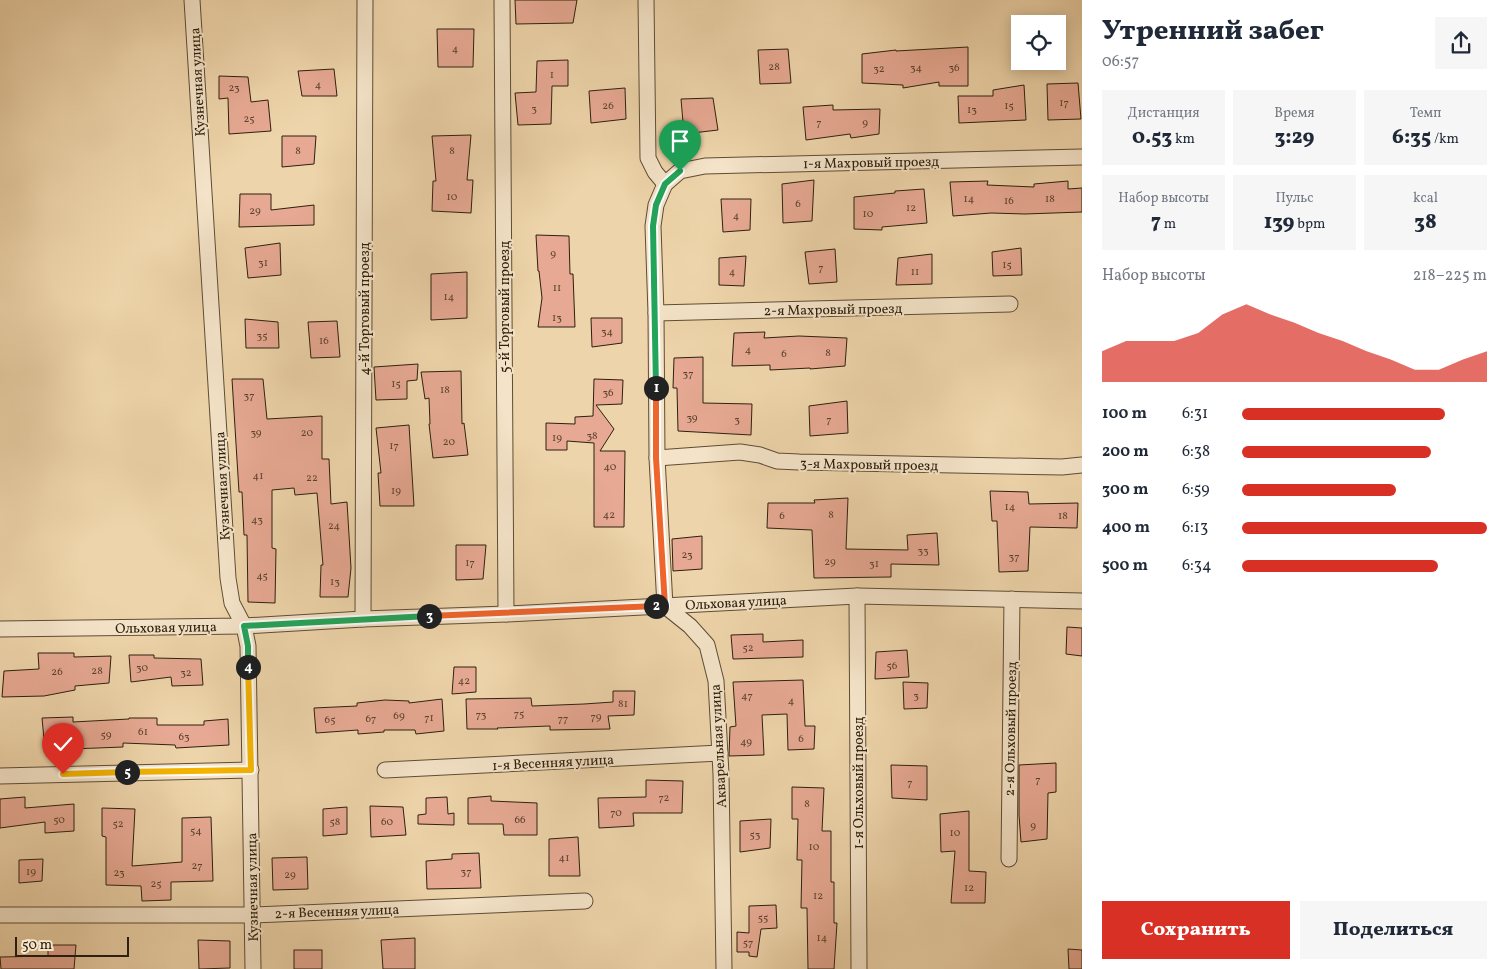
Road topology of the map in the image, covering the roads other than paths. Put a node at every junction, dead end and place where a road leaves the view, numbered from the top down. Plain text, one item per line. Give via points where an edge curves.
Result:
1 (192, 0) edge
2 (365, 0) edge
3 (502, 0) edge
4 (646, 0) edge
5 (1082, 157) edge
6 (665, 184) junction
7 (1010, 304) dead end
8 (656, 314) junction
9 (656, 458) junction
10 (1082, 465) edge
11 (857, 596) junction
12 (1012, 599) junction
13 (1082, 601) edge
14 (665, 606) junction
15 (506, 614) junction
16 (363, 619) junction
17 (244, 626) junction
18 (0, 629) edge
19 (720, 753) junction
20 (251, 770) junction
21 (385, 770) dead end
22 (0, 776) edge
23 (1009, 859) dead end
24 (584, 900) dead end
25 (0, 915) edge
26 (252, 915) junction
27 (253, 969) edge
28 (724, 969) edge
29 (859, 969) edge

1 - 17 street, Кузнечная улица via 228,578 232,602
2 - 16 street, 4-й Торговый проезд
3 - 15 street, 5-й Торговый проезд
4 - 6 street via 648,158 654,172
5 - 6 street, 1-я Махровый проезд via 705,166 680,171
6 - 8 street via 656,205 653,226
7 - 8 street, 2-я Махровый проезд
8 - 9 street
9 - 10 street, 3-я Махровый проезд via 740,452 777,461 799,462
9 - 14 street
11 - 12 street, Ольховая улица
11 - 14 street, Ольховая улица
11 - 29 street, 1-я Ольховый проезд
12 - 13 street, Ольховая улица
12 - 23 street, 2-я Ольховый проезд
14 - 15 street, Ольховая улица
14 - 19 street, Акварельная улица via 707,645 716,681
15 - 16 street, Ольховая улица
16 - 17 street, Ольховая улица
17 - 18 street, Ольховая улица
17 - 20 street, Кузнечная улица via 248,646
19 - 21 street, 1-я Весенняя улица
19 - 28 street, Акварельная улица
20 - 22 street
20 - 26 street, Кузнечная улица
24 - 26 street, 2-я Весенняя улица
25 - 26 street, 2-я Весенняя улица
26 - 27 street, Кузнечная улица

